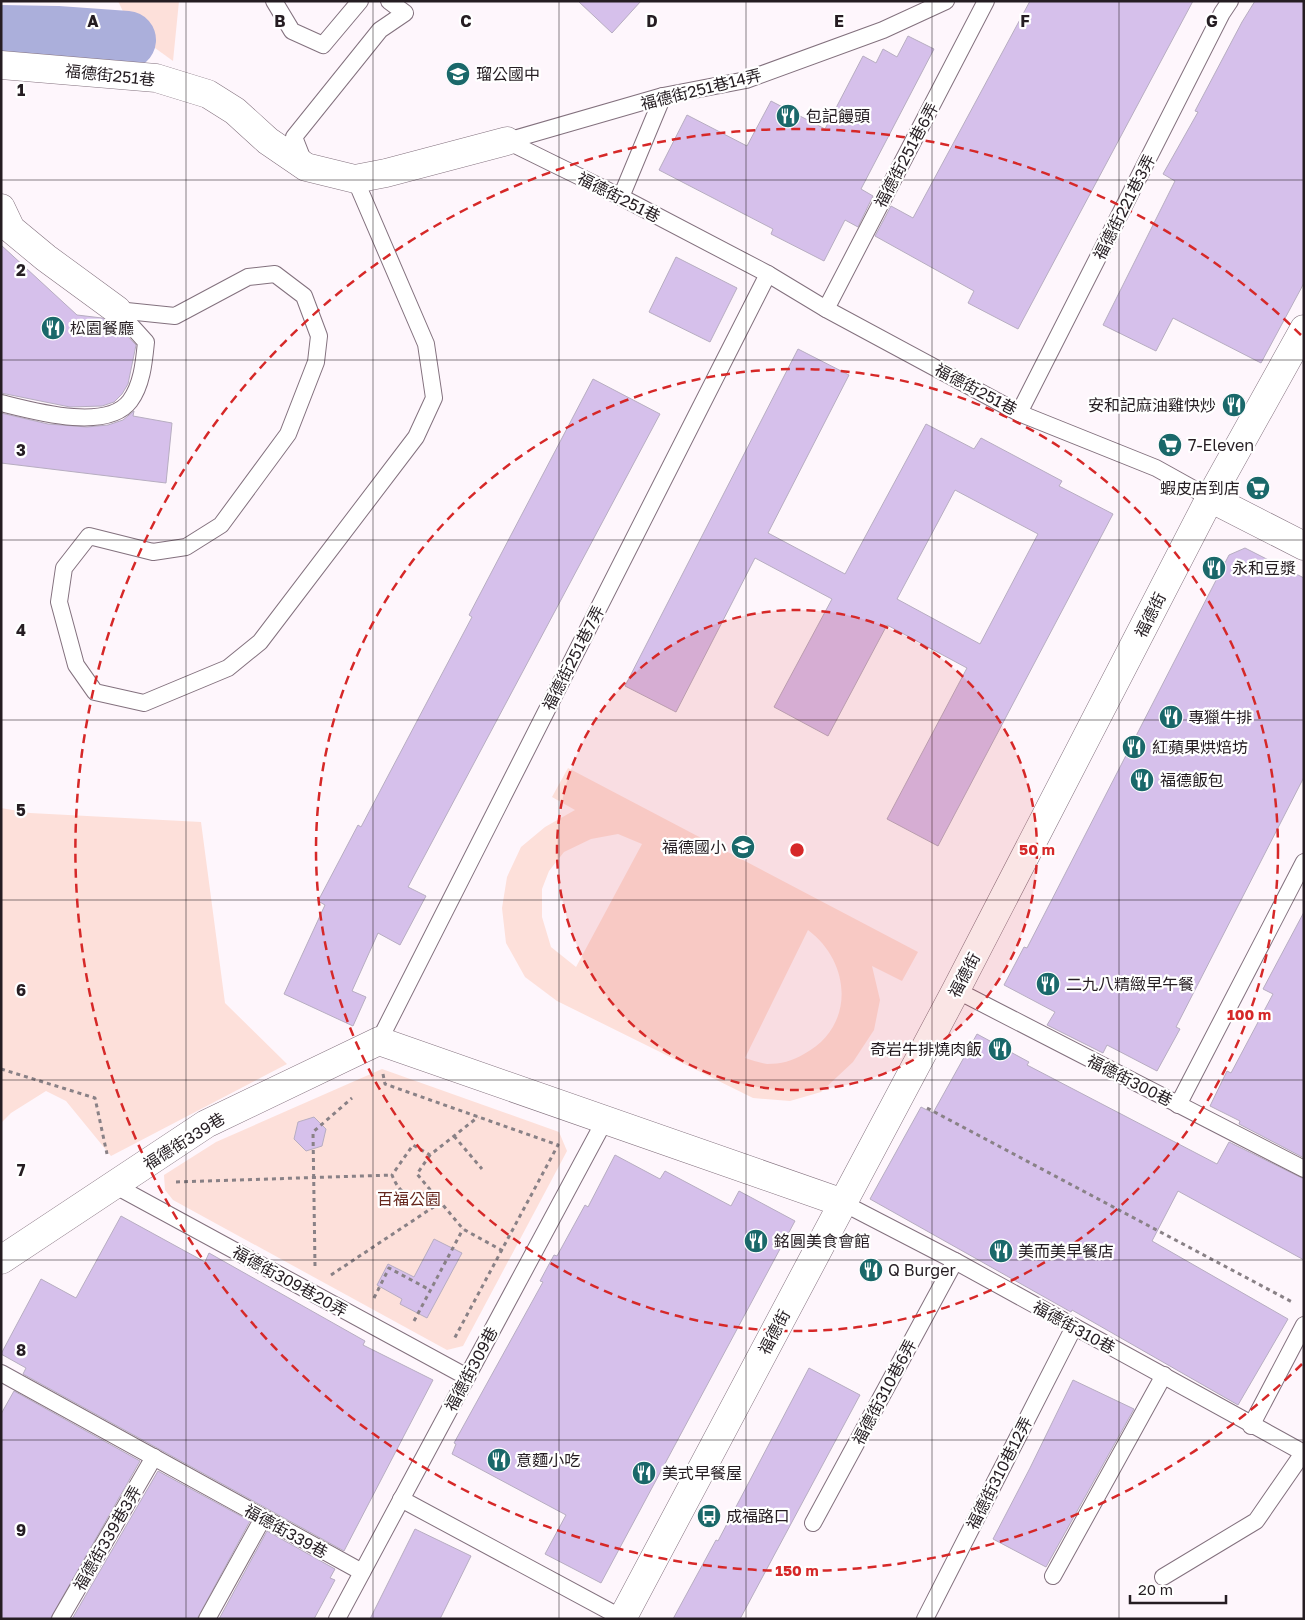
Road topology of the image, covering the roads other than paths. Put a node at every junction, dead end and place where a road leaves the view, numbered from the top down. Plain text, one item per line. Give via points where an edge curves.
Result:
1 (274, 1) edge
2 (360, 1) edge
3 (389, 1) edge
4 (946, 1) edge
5 (986, 1) edge
6 (1230, 1) edge
7 (1, 65) edge
8 (663, 96) junction
9 (507, 142) junction
10 (306, 167) junction
11 (355, 179) junction
12 (621, 197) junction
13 (1, 208) edge
14 (768, 274) junction
15 (826, 309) junction
16 (117, 310) junction
17 (1304, 329) edge
18 (1, 403) edge
19 (1019, 413) junction
20 (1210, 498) junction
21 (1304, 546) edge
22 (1304, 862) edge
23 (956, 990) junction
24 (379, 1042) junction
25 (1178, 1104) junction
26 (605, 1120) junction
27 (1304, 1169) edge
28 (114, 1185) junction
29 (843, 1203) junction
30 (1, 1260) edge
31 (955, 1261) junction
32 (1304, 1325) edge
33 (1074, 1327) junction
34 (1299, 1343) edge
35 (1, 1373) edge
36 (1164, 1375) junction
37 (467, 1377) junction
38 (1251, 1426) junction
39 (1304, 1453) edge
40 (154, 1457) junction
41 (1304, 1460) edge
42 (401, 1499) junction
43 (263, 1518) junction
44 (814, 1523) dead end
45 (362, 1572) junction
46 (1053, 1576) dead end
47 (1162, 1577) dead end
48 (622, 1618) edge
49 (60, 1619) edge
50 (207, 1619) edge
51 (337, 1619) edge
52 (924, 1619) edge

1 - 2 lane via 292,31 323,45
3 - 10 lane via 405,13 380,30 294,137
4 - 8 lane, 福德街251巷14弄 via 883,30 746,80
5 - 15 lane, 福德街251巷6弄
6 - 19 lane, 福德街221巷3弄
7 - 10 street, 福德街251巷 via 156,78 208,94
8 - 9 lane, 福德街251巷14弄
8 - 12 lane
9 - 11 street, 福德街251巷
9 - 12 lane, 福德街251巷
10 - 11 street, 福德街251巷
11 - 16 lane via 426,344 434,398 416,438 260,642 228,668 144,703 95,692 76,665 59,602 64,568 89,536 153,552 186,547 221,525 288,434 316,362 320,336 304,296 275,274 248,277 175,316
12 - 14 lane, 福德街251巷
13 - 16 street via 11,229
14 - 15 lane, 福德街251巷
14 - 24 lane, 福德街251巷7弄
15 - 19 lane, 福德街251巷
16 - 18 lane via 146,342 143,372 130,402 113,414 82,418
17 - 20 street, 福德街
19 - 20 lane, 福德街251巷 via 1156,468
20 - 21 street
20 - 23 street, 福德街
22 - 25 lane
23 - 25 lane, 福德街300巷
23 - 29 street, 福德街
24 - 26 street
24 - 28 street, 福德街339巷 via 206,1124
25 - 27 lane, 福德街300巷
26 - 29 street
26 - 37 lane, 福德街309巷
28 - 30 street, 福德街339巷
28 - 37 lane, 福德街309巷20弄
29 - 31 lane, 福德街310巷
29 - 48 street, 福德街
31 - 33 lane, 福德街310巷
31 - 44 lane, 福德街310巷6弄
32 - 34 lane
33 - 36 lane, 福德街310巷
33 - 52 lane, 福德街310巷12弄
34 - 38 lane
35 - 40 lane, 福德街339巷
36 - 38 lane, 福德街310巷
36 - 46 lane
37 - 42 lane, 福德街309巷
38 - 39 lane, 福德街310巷
39 - 41 lane
39 - 47 lane via 1256,1521
40 - 43 lane, 福德街339巷
40 - 49 lane, 福德街339巷3弄
42 - 45 lane, 福德街309巷
42 - 48 lane
43 - 45 lane, 福德街339巷
43 - 50 lane
45 - 51 lane, 福德街309巷

